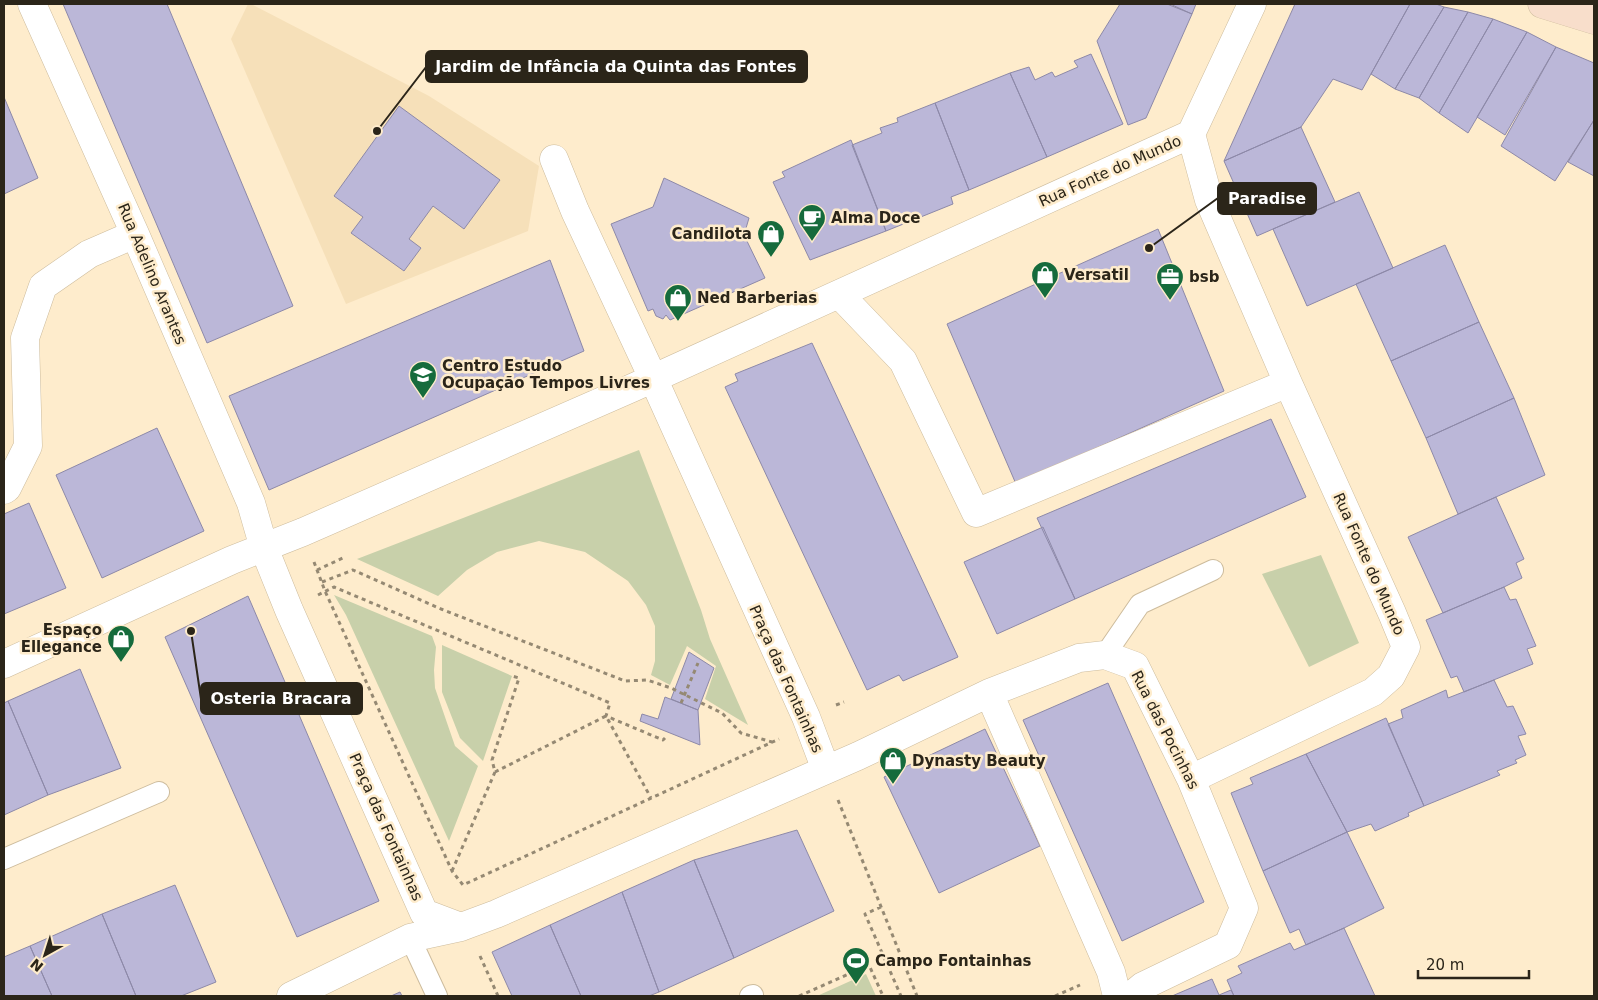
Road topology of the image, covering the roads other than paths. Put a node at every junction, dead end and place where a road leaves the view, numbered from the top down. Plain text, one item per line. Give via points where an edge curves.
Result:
1 (32, 4) edge
2 (1252, 4) edge
3 (1542, 4) edge
4 (1594, 20) edge
5 (1191, 134) junction
6 (554, 159) dead end
7 (135, 234) junction
8 (839, 294) junction
9 (653, 378) junction
10 (1288, 383) junction
11 (4, 490) edge
12 (264, 548) junction
13 (1213, 570) dead end
14 (1105, 654) junction
15 (4, 664) edge
16 (989, 693) junction
17 (826, 770) junction
18 (1191, 780) junction
19 (159, 792) dead end
20 (4, 859) edge
21 (461, 927) junction
22 (410, 938) junction
23 (291, 996) edge
24 (437, 996) edge
25 (1117, 996) edge
26 (1131, 996) edge

1 - 7 street, Rua Adelino Arantes
2 - 5 street
3 - 4 street
5 - 8 street, Rua Fonte do Mundo
5 - 10 street, Rua Fonte do Mundo via 1208,200
6 - 9 street, Praça das Fontainhas via 575,212
7 - 11 street via 89,254 43,286 25,338 28,446 8,488
7 - 12 street, Rua Adelino Arantes via 251,502
8 - 9 street, Rua Fonte do Mundo
8 - 10 street via 903,361 976,513
9 - 12 street
9 - 17 street, Praça das Fontainhas via 806,717
10 - 18 street, Rua Fonte do Mundo via 1406,647 1391,676 1372,692
12 - 15 street
12 - 21 street, Praça das Fontainhas via 424,913
13 - 14 lane via 1140,604
14 - 16 street via 1079,658
14 - 18 street, Rua das Pocinhas via 1135,666
16 - 17 street
16 - 25 street via 1111,972
17 - 21 street, Praça das Fontainhas
18 - 26 street, Rua das Pocinhas via 1244,908 1228,945 1143,986
19 - 20 lane
21 - 22 street
22 - 23 street
22 - 24 lane

